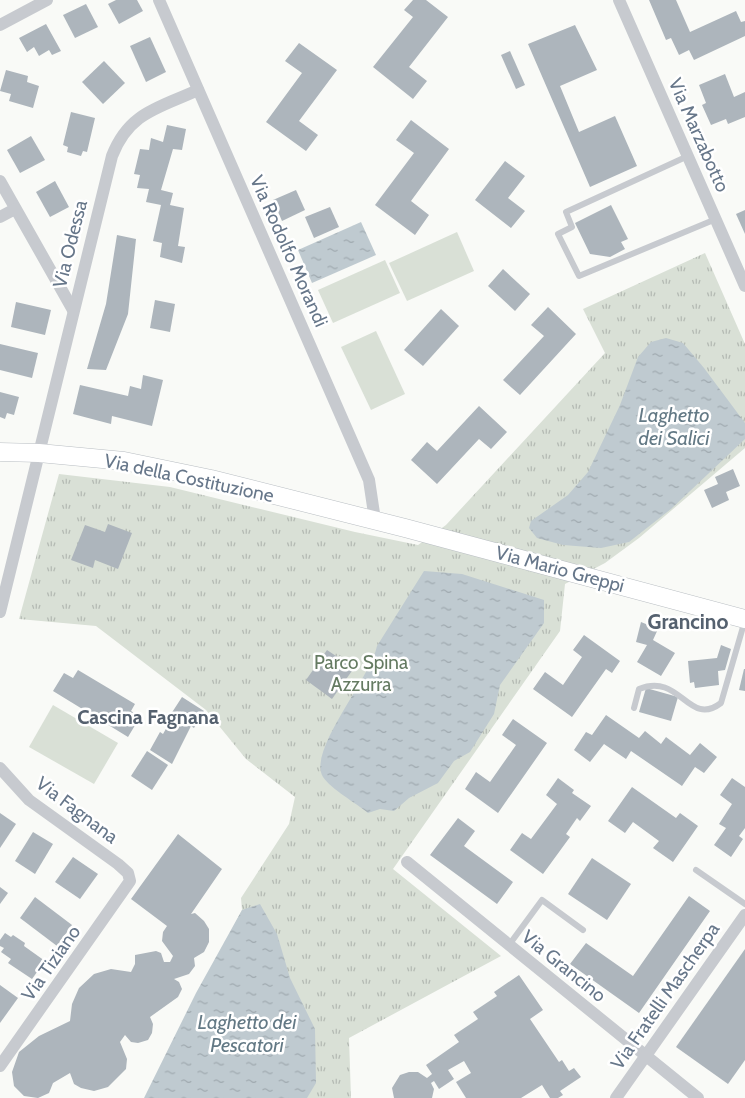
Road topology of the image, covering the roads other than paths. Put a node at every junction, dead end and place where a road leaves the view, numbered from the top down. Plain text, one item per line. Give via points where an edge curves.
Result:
1 (47, 0) edge
2 (159, 0) edge
3 (619, 0) edge
4 (0, 26) edge
5 (198, 90) junction
6 (688, 156) junction
7 (0, 180) edge
8 (16, 209) junction
9 (0, 217) edge
10 (716, 219) junction
11 (744, 283) edge
12 (73, 310) junction
13 (0, 452) edge
14 (39, 453) junction
15 (375, 520) junction
16 (0, 612) edge
17 (745, 619) edge
18 (634, 708) dead end
19 (0, 768) edge
20 (407, 862) dead end
21 (696, 870) dead end
22 (130, 880) joint
23 (745, 904) edge
24 (745, 916) edge
25 (583, 930) dead end
26 (508, 945) junction
27 (646, 1056) junction
28 (1, 1061) edge
29 (616, 1098) edge
30 (698, 1098) edge

1 - 4 street
2 - 5 street, Via Rodolfo Morandi
3 - 6 street, Via Marzabotto
5 - 12 street, Via Odessa via 134,121 117,143
5 - 15 street, Via Rodolfo Morandi via 369,480
6 - 10 street, Via Marzabotto
6 - 10 lane via 566,212 572,228 558,234 580,276
7 - 8 street
8 - 9 street
8 - 12 street
10 - 11 street, Via Marzabotto
12 - 14 street, Via Odessa
13 - 14 main road, Via della Costituzione
14 - 15 main road, Via della Costituzione via 154,466
14 - 16 street
15 - 17 main road, Via Mario Greppi
17 - 18 lane via 721,703 713,709 702,710 691,706 668,687 648,685 639,689
19 - 22 street, Via Fagnana via 30,800 118,864 128,873
20 - 26 street, Via Grancino
21 - 23 lane
22 - 28 street, Via Tiziano
24 - 27 street, Via Fratelli Mascherpa
25 - 26 lane via 542,900
26 - 27 street, Via Grancino
27 - 29 street, Via Fratelli Mascherpa
27 - 30 street, Via Grancino

